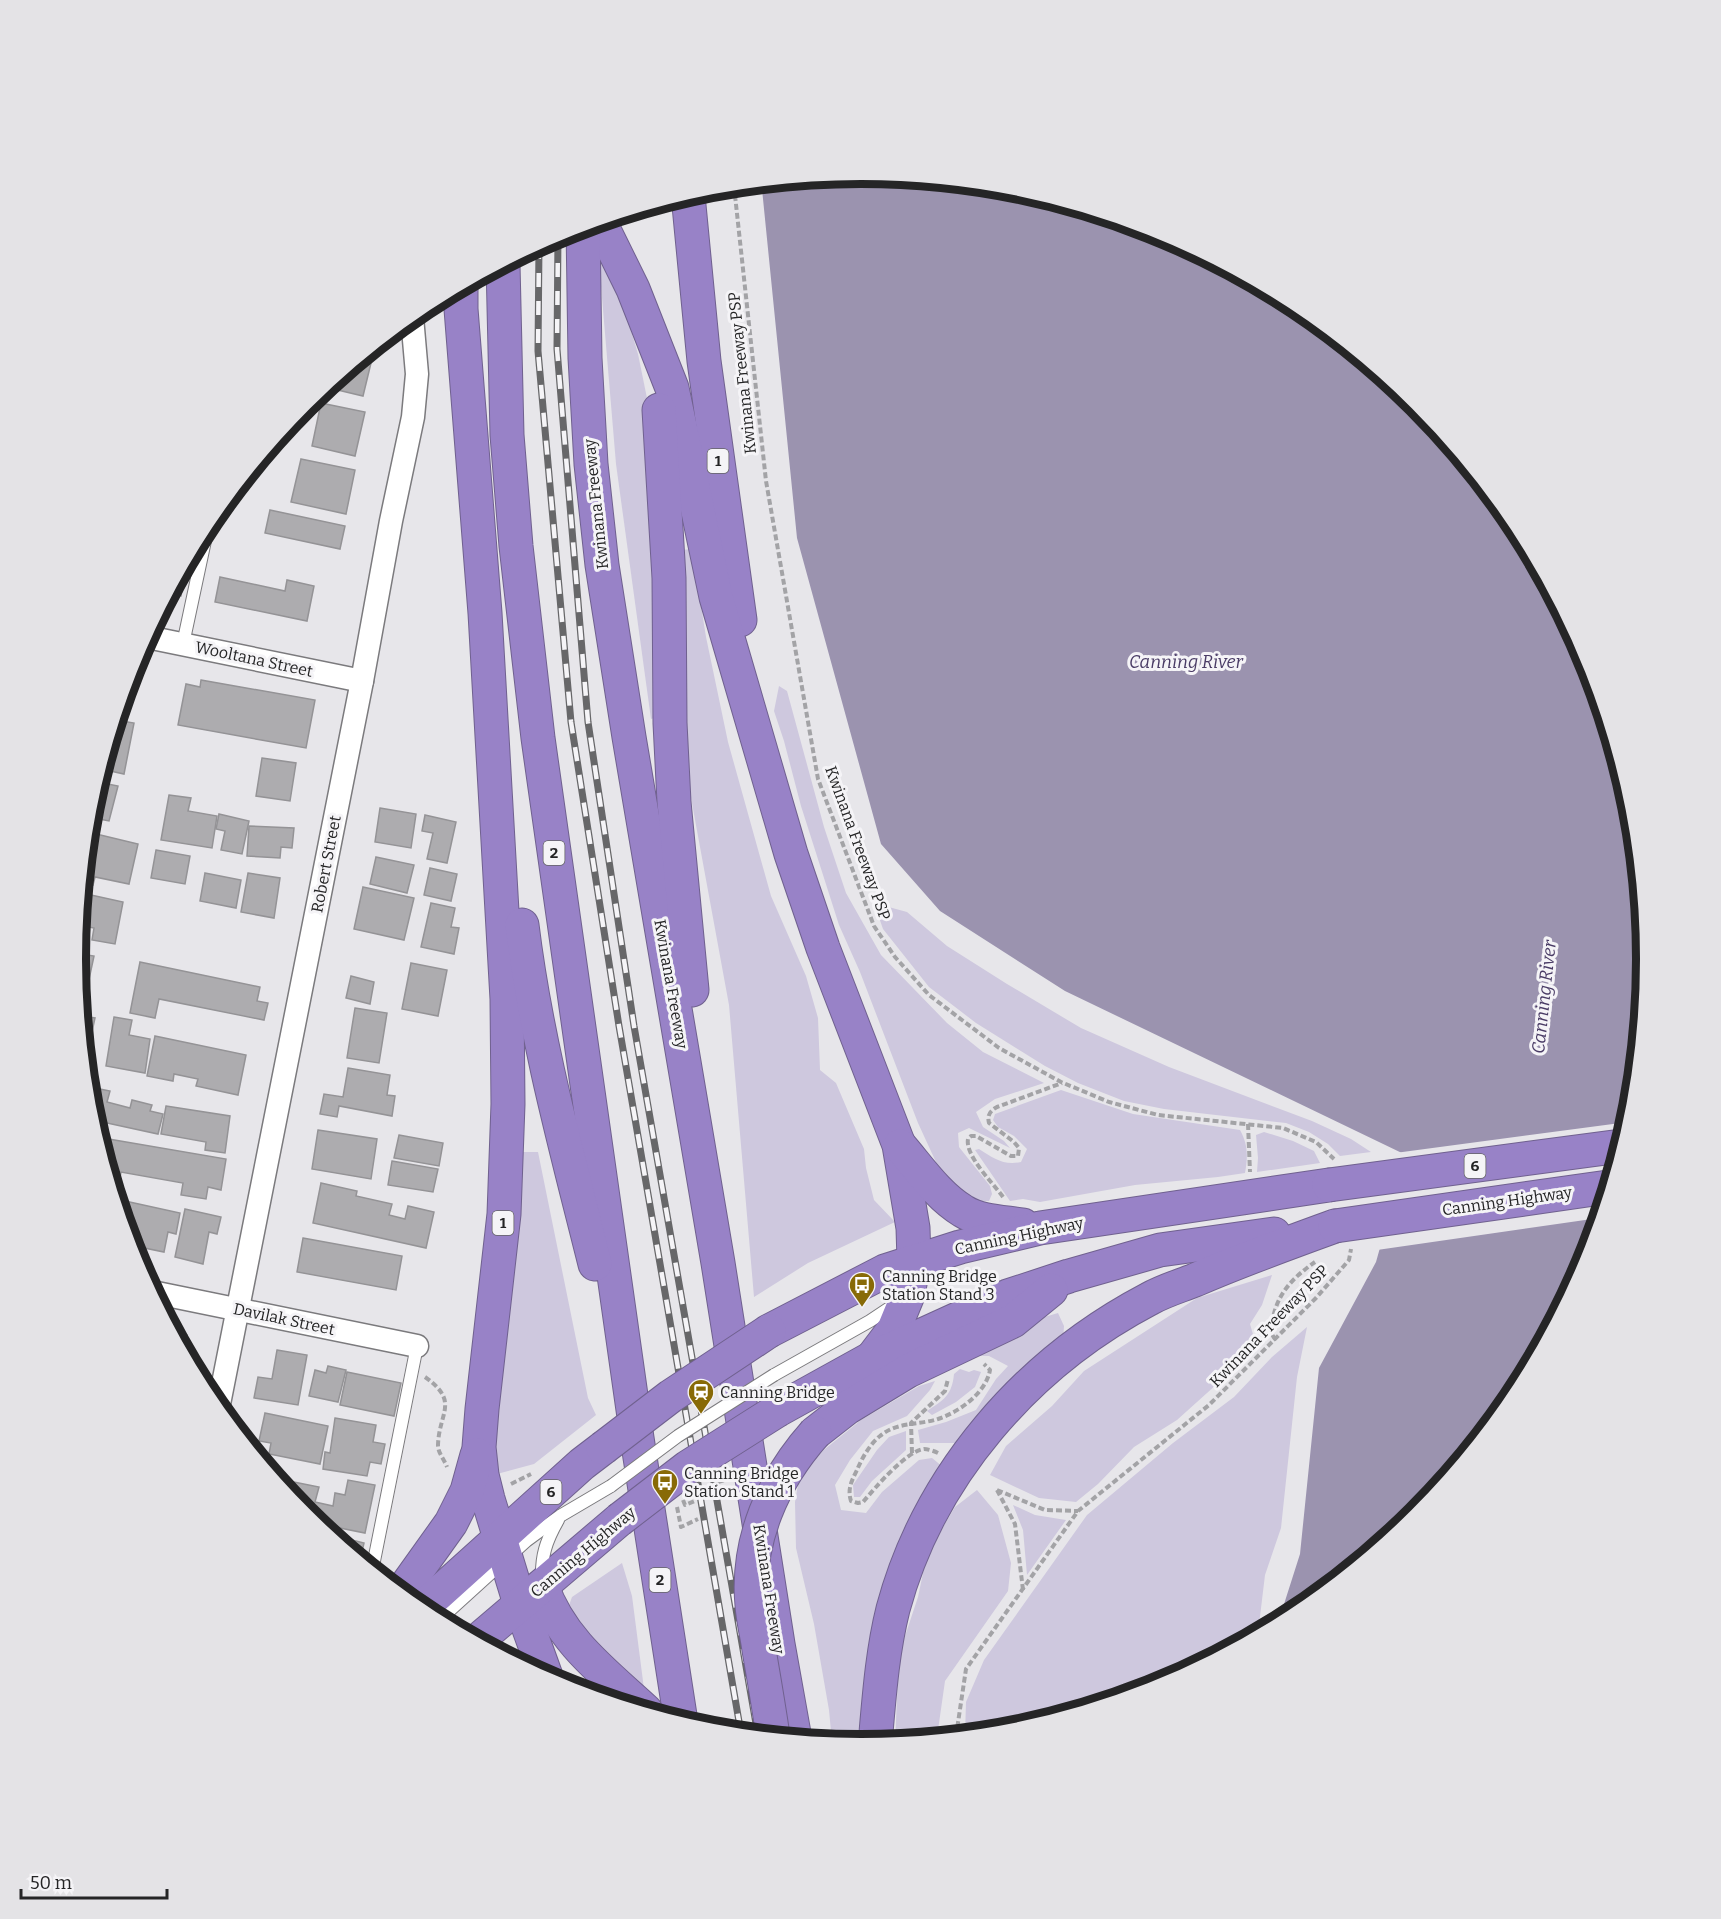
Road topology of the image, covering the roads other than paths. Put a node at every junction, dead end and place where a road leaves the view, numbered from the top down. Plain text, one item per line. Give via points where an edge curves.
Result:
1 (689, 204) edge
2 (603, 229) edge
3 (584, 236) edge
4 (503, 272) edge
5 (459, 297) edge
6 (413, 327) edge
7 (650, 330) junction
8 (202, 551) edge
9 (485, 613) junction
10 (155, 639) edge
11 (183, 644) junction
12 (362, 681) junction
13 (753, 726) junction
14 (899, 1145) junction
15 (1612, 1147) edge
16 (1600, 1189) edge
17 (1040, 1228) junction
18 (1344, 1232) junction
19 (718, 1263) junction
20 (930, 1269) junction
21 (1069, 1276) junction
22 (161, 1294) edge
23 (238, 1309) junction
24 (417, 1346) joint
25 (872, 1358) junction
26 (221, 1396) edge
27 (637, 1438) junction
28 (479, 1447) junction
29 (560, 1516) junction
30 (503, 1548) junction
31 (374, 1562) edge
32 (406, 1586) edge
33 (531, 1595) junction
34 (429, 1603) edge
35 (445, 1613) edge
36 (483, 1636) edge
37 (545, 1667) edge
38 (634, 1700) edge
39 (680, 1713) edge
40 (772, 1729) edge
41 (794, 1731) edge
42 (876, 1734) edge

1 - 13 highway, 1 via 704,361
2 - 7 highway
3 - 19 highway, Kwinana Freeway via 585,358 602,565
4 - 27 highway, 2 via 507,435 516,546 556,872
5 - 9 highway, 1
6 - 12 street, Robert Street via 417,374 413,417
7 - 13 highway via 672,387 716,597
7 - 19 highway via 667,520 674,802
8 - 11 lane
9 - 27 highway via 526,958 544,1056
9 - 28 highway, 1 via 508,1064 504,1214
10 - 11 street, Wooltana Street
11 - 12 street, Wooltana Street
12 - 23 street, Robert Street
13 - 14 highway, 1 via 823,948
14 - 17 highway, 1 via 936,1188 963,1211 980,1218
14 - 20 highway, 1 via 913,1228
15 - 17 highway, Canning Highway / 6, bridge via 1334,1176
16 - 18 highway, Canning Highway, bridge
17 - 20 highway, Canning Highway / 6
18 - 21 highway, Canning Highway via 1160,1250
18 - 42 highway via 1232,1264 1150,1298 1075,1346 996,1419 955,1472 910,1558 890,1624
19 - 41 highway, Kwinana Freeway
20 - 25 highway, 1
20 - 29 lane, bridge via 870,1321 774,1375 678,1436 611,1486
20 - 30 highway, Canning Highway / 6, bridge via 880,1273 768,1330 671,1396 582,1464
21 - 25 highway, Canning Highway via 1008,1296
21 - 40 highway, bridge via 1013,1321 909,1371 847,1408 815,1433 791,1461 764,1513 753,1559 752,1605
22 - 23 street, Davilak Street
23 - 24 street, Davilak Street
23 - 26 street, Robert Street
24 - 31 lane
25 - 33 highway, Canning Highway / 1, bridge via 778,1410 688,1467
27 - 39 highway, 2
28 - 30 highway via 482,1475
28 - 32 highway, 1 via 467,1491 451,1523
29 - 30 lane via 526,1541
29 - 33 lane via 546,1542
30 - 33 highway
30 - 34 highway, Canning Highway / 6
30 - 35 lane
33 - 36 highway, Canning Highway / 1
33 - 37 highway
33 - 38 highway via 591,1662

